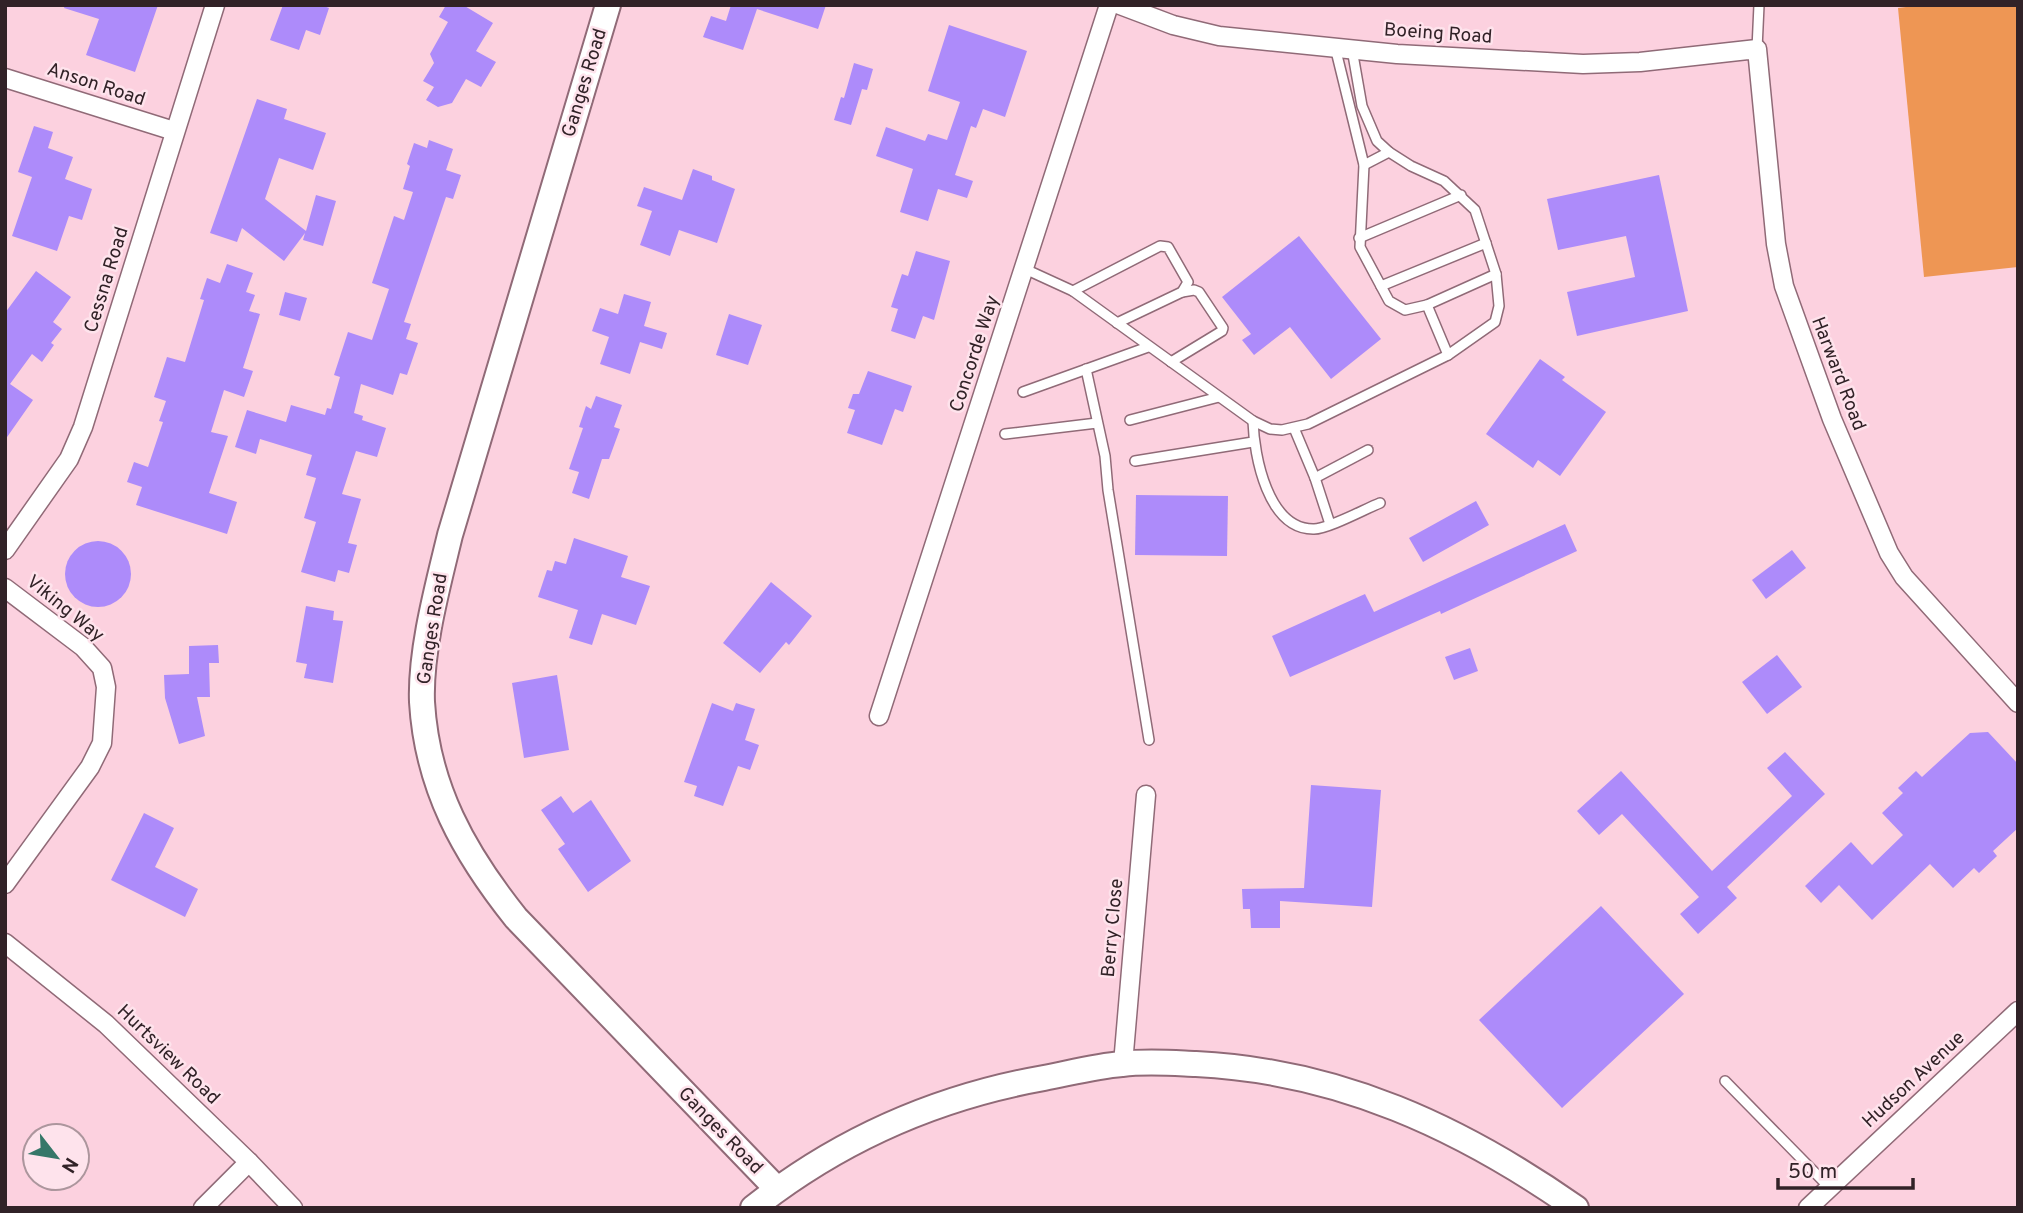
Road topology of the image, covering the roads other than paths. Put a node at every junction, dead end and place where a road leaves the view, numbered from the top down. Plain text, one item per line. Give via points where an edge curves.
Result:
1 (215, 5) edge
2 (608, 5) edge
3 (1109, 5) edge
4 (1120, 5) edge
5 (1759, 5) edge
6 (1344, 48) junction
7 (1757, 49) junction
8 (5, 78) edge
9 (174, 131) junction
10 (1389, 152) junction
11 (1364, 165) junction
12 (1461, 195) junction
13 (1359, 238) junction
14 (1486, 243) junction
15 (1025, 269) junction
16 (1496, 274) junction
17 (1381, 286) junction
18 (1073, 291) junction
19 (1182, 292) junction
20 (1427, 305) junction
21 (1117, 323) junction
22 (1149, 347) junction
23 (1448, 355) junction
24 (1171, 362) junction
25 (1086, 369) junction
26 (1023, 391) dead end
27 (1219, 397) junction
28 (1130, 420) dead end
29 (1253, 421) junction
30 (1097, 423) junction
31 (1294, 428) junction
32 (1005, 434) dead end
33 (1253, 442) junction
34 (1368, 450) dead end
35 (1135, 461) dead end
36 (1315, 478) junction
37 (1380, 503) dead end
38 (1329, 524) junction
39 (5, 550) edge
40 (5, 588) edge
41 (2018, 703) edge
42 (879, 716) dead end
43 (1149, 740) dead end
44 (1146, 795) dead end
45 (5, 884) edge
46 (5, 943) edge
47 (2018, 1012) edge
48 (1123, 1064) junction
49 (1725, 1081) dead end
50 (249, 1162) junction
51 (1829, 1187) junction
52 (777, 1189) junction
53 (203, 1208) edge
54 (293, 1208) edge
55 (753, 1208) edge
56 (1576, 1208) edge
57 (1808, 1208) edge

1 - 9 street, Cessna Road
2 - 52 street, Ganges Road via 450,535 426,657 422,700 427,747 451,820 489,884 516,918
3 - 15 street, Concorde Way
4 - 6 street, Boeing Road via 1196,32
5 - 7 lane, Harward Road
6 - 7 street, Boeing Road via 1583,64
6 - 10 lane via 1377,141
6 - 11 lane
7 - 41 street, Harward Road via 1784,286 1832,419 1889,553 1905,577
8 - 9 street, Anson Road
9 - 39 street, Cessna Road via 83,427 69,459
10 - 11 lane
10 - 12 lane
11 - 13 lane
12 - 13 lane
12 - 14 lane via 1475,210
13 - 17 lane
14 - 16 lane
14 - 17 lane
15 - 18 lane
15 - 42 street, Concorde Way
16 - 20 lane
16 - 23 lane via 1499,306 1495,322
17 - 20 lane via 1398,308
18 - 19 lane via 1165,246 1188,282
18 - 21 lane
19 - 21 lane
19 - 24 lane via 1199,292 1223,328
20 - 23 lane
21 - 22 lane
22 - 24 lane
22 - 25 lane
23 - 31 lane
24 - 27 lane
25 - 26 lane
25 - 30 lane
27 - 28 lane
27 - 29 lane
29 - 31 lane via 1270,429
29 - 33 lane
30 - 32 lane
30 - 43 lane
31 - 36 lane
33 - 35 lane
33 - 38 lane via 1265,486 1284,517 1297,527 1316,529
34 - 36 lane
36 - 38 lane
37 - 38 lane
40 - 45 street, Viking Way via 83,647 102,668 106,687 102,743 90,767
44 - 48 street, Berry Close
46 - 50 street, Hurtsview Road via 106,1024
47 - 51 street, Hudson Avenue
48 - 52 street via 996,1086 910,1114 824,1158
48 - 56 street via 1230,1066 1332,1086 1455,1133
49 - 51 lane
50 - 53 street
50 - 54 street, Hurtsview Road
51 - 57 street, Hudson Avenue
52 - 55 street

